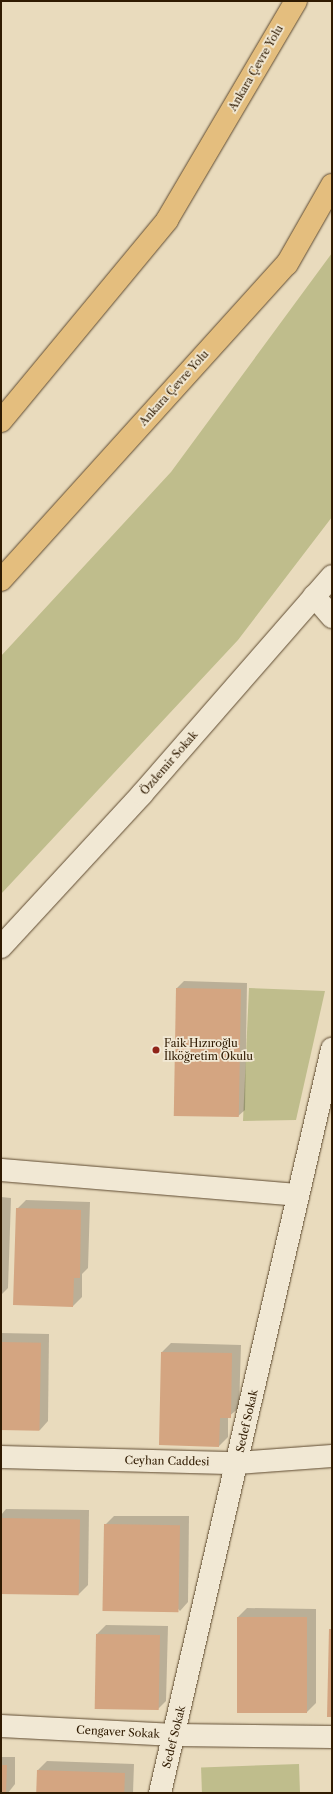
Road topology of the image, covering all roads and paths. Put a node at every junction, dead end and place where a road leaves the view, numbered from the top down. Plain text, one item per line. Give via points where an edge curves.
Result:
1 (296, 1) edge
2 (332, 185) edge
3 (1, 422) edge
4 (332, 576) edge
5 (1, 580) edge
6 (314, 596) junction
7 (332, 617) edge
8 (1, 947) edge
9 (332, 1049) edge
10 (1, 1170) edge
11 (298, 1195) junction
12 (332, 1456) edge
13 (1, 1457) edge
14 (237, 1463) junction
15 (1, 1726) edge
16 (175, 1735) junction
17 (332, 1737) edge
18 (160, 1793) edge

1 - 3 highway, Ankara Çevre Yolu via 167,220
2 - 5 highway, Ankara Çevre Yolu via 287,264
4 - 6 street, Özdemir Sokak
6 - 7 street
6 - 8 street, Özdemir Sokak via 142,794
9 - 11 street, Sedef Sokak
10 - 11 street
11 - 14 street, Sedef Sokak
12 - 14 street, Ceyhan Caddesi
13 - 14 street, Ceyhan Caddesi
14 - 16 street, Sedef Sokak
15 - 16 street, Cengaver Sokak
16 - 17 street, Cengaver Sokak
16 - 18 street, Sedef Sokak

